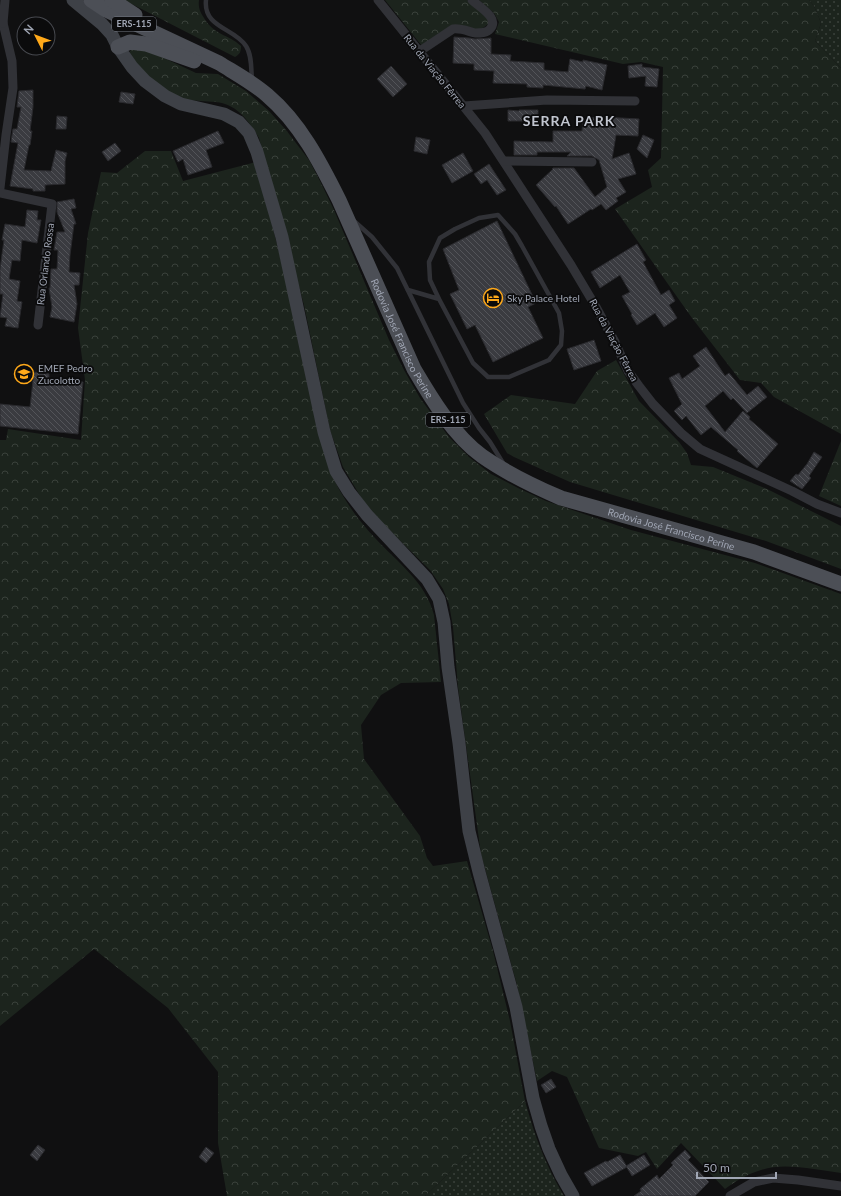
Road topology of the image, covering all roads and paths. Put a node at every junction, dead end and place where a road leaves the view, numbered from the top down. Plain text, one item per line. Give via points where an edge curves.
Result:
1 (5, 0) edge
2 (73, 0) edge
3 (91, 0) edge
4 (112, 0) edge
5 (206, 0) edge
6 (378, 0) edge
7 (472, 0) edge
8 (1, 21) edge
9 (179, 45) junction
10 (118, 47) junction
11 (420, 51) junction
12 (219, 63) junction
13 (252, 83) junction
14 (635, 101) dead end
15 (464, 106) junction
16 (3, 134) edge
17 (504, 161) junction
18 (592, 162) dead end
19 (0, 188) edge
20 (0, 193) edge
21 (345, 214) junction
22 (408, 290) junction
23 (439, 299) junction
24 (38, 325) dead end
25 (509, 473) junction
26 (841, 513) edge
27 (841, 584) edge
28 (841, 1186) edge
29 (574, 1196) edge
30 (730, 1196) edge

1 - 8 street
2 - 10 main road via 102,24
3 - 9 main road, Rodovia José Francisco Perine / ERS-115 via 106,10
4 - 9 main road, Rodovia José Francisco Perine / ERS-115
5 - 13 lane via 210,17 246,46 249,52
6 - 11 street, Rua da Viação Fêrrea
7 - 11 street via 493,20 490,30 476,33 453,29
8 - 16 street via 12,61 12,88
9 - 12 main road, Rodovia José Francisco Perine / ERS-115
10 - 12 main road via 130,42 146,44 195,62
10 - 29 main road via 144,81 164,96 181,104 224,114 239,122 249,133 263,169 282,237 324,432 336,471 367,515 427,578 438,599 444,622 470,837 516,1008 533,1098 541,1126 561,1175
11 - 15 street, Rua da Viação Fêrrea
12 - 13 main road, Rodovia José Francisco Perine / ERS-115
13 - 21 main road, Rodovia José Francisco Perine / ERS-115 via 268,96 301,132 326,173
14 - 15 street via 547,100
15 - 17 street, Rua da Viação Fêrrea
16 - 19 street
17 - 18 street
17 - 26 street, Rua da Viação Fêrrea via 596,307 628,371 662,414 700,450
20 - 24 street, Rua Orlando Rossa via 52,204
21 - 22 lane via 372,236 397,268
21 - 25 main road, Rodovia José Francisco Perine / ERS-115 via 414,369 429,394 464,439 481,455
22 - 23 lane
22 - 25 lane via 463,403
23 - 23 lane via 430,280 429,262 440,238 479,218 498,215 515,234 559,313 561,345 549,360 534,367 509,377 488,377 473,363
25 - 27 main road, Rodovia José Francisco Perine / ERS-115 via 561,498 754,552
28 - 30 street via 773,1178 754,1182

